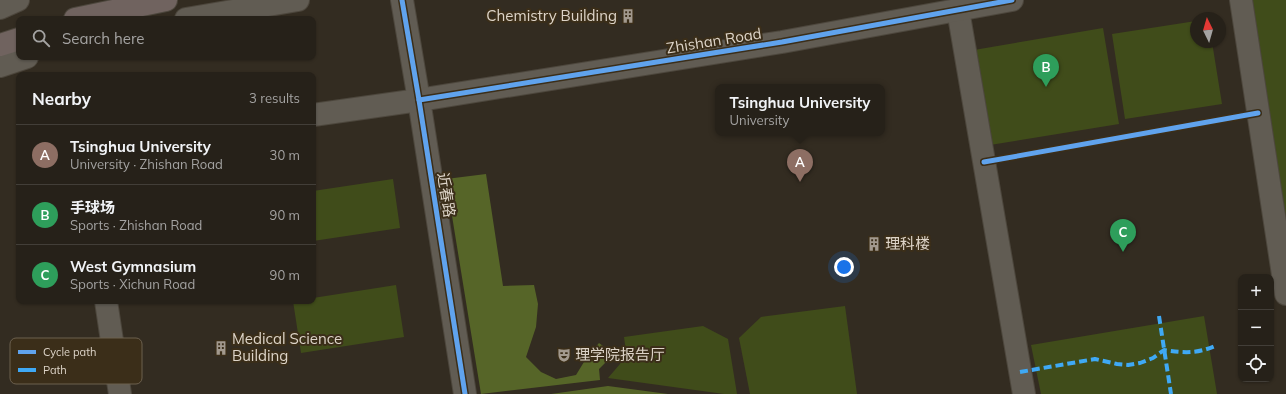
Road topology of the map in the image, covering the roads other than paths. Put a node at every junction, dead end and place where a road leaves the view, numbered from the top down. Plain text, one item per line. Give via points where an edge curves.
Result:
1 (18, 0) edge
2 (166, 0) edge
3 (298, 0) edge
4 (402, 0) edge
5 (1241, 0) edge
6 (1004, 1) edge
7 (0, 8) edge
8 (958, 10) junction
9 (89, 16) edge
10 (204, 16) edge
11 (16, 40) edge
12 (0, 45) edge
13 (18, 60) edge
14 (0, 66) edge
15 (419, 100) junction
16 (316, 115) edge
17 (1286, 294) edge
18 (106, 304) edge
19 (112, 338) edge
20 (118, 384) edge
21 (120, 394) edge
22 (465, 394) edge
23 (1024, 394) edge

1 - 7 street
2 - 9 main road
3 - 10 street
4 - 15 street, 近春路
5 - 17 street
6 - 8 street, Zhishan Road
8 - 15 street, Zhishan Road via 782,42
8 - 23 street
11 - 12 main road
13 - 14 street
15 - 16 street, Zhishan Road
15 - 22 street, 近春路
18 - 19 street
20 - 21 street

